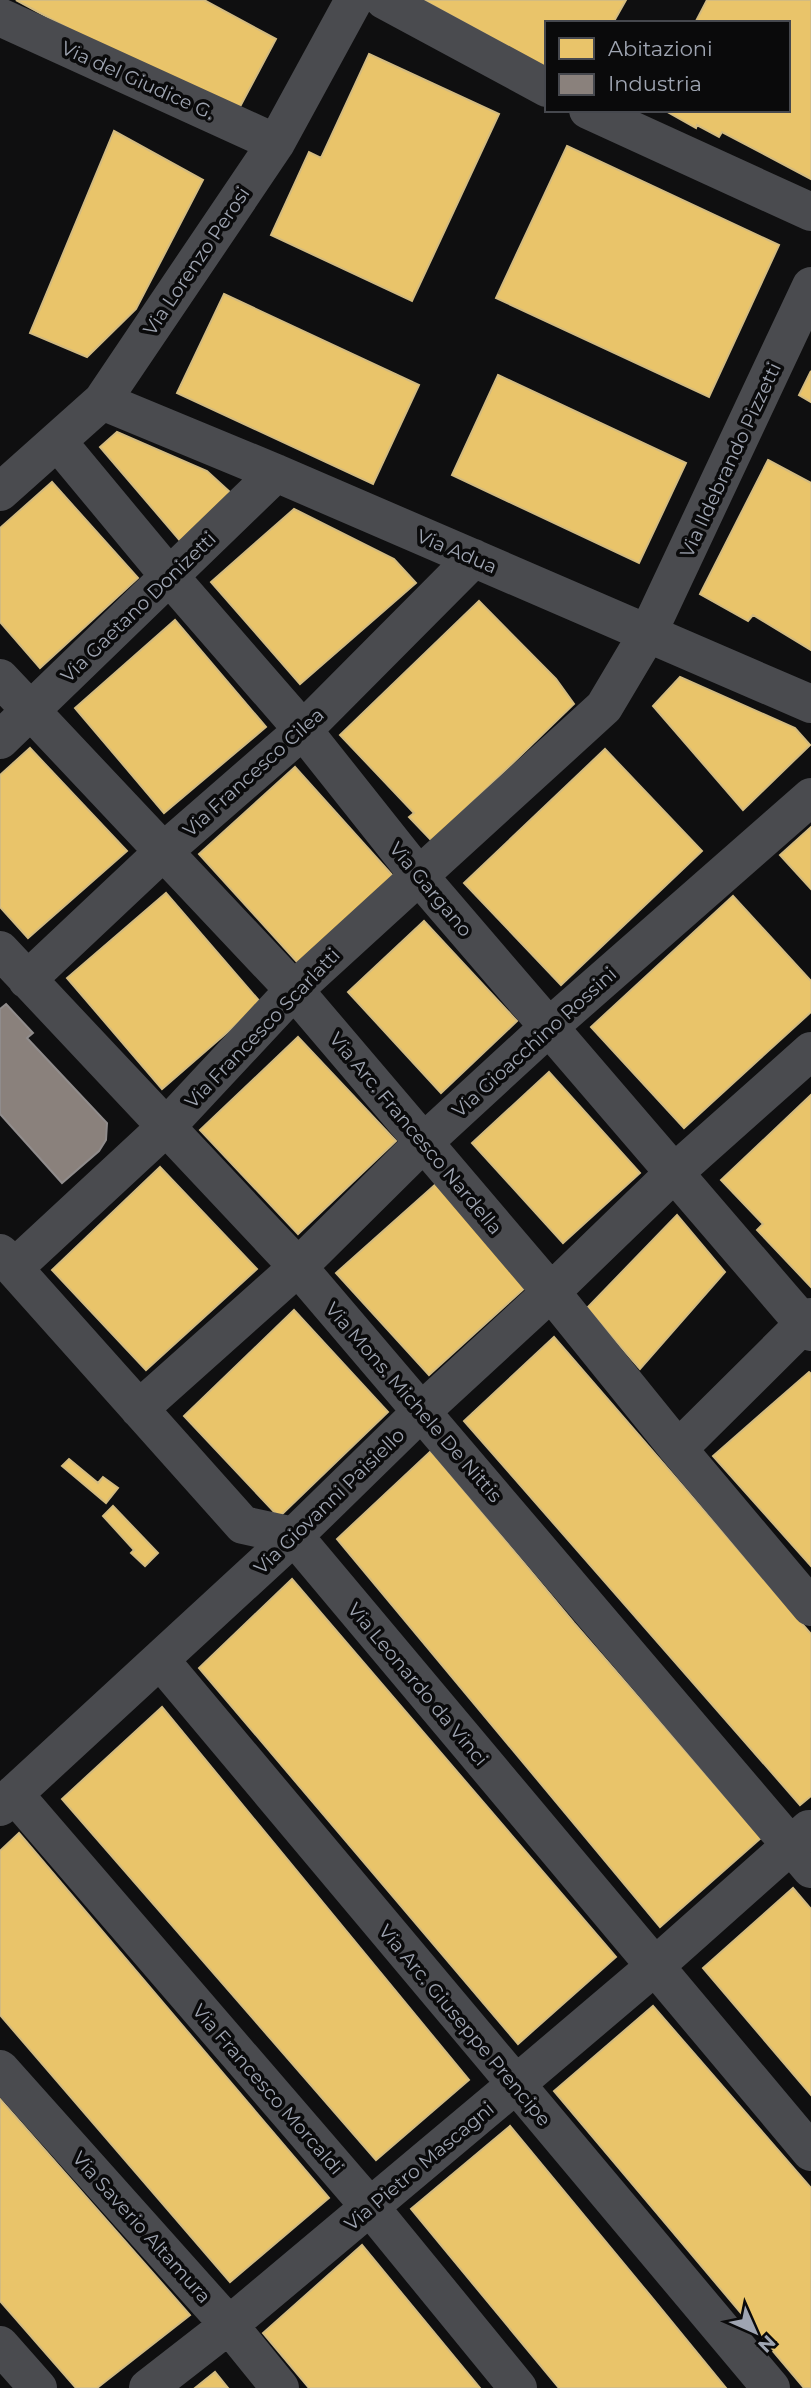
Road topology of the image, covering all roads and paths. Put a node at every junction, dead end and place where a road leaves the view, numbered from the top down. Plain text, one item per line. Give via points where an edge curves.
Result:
1 (384, 0) edge
2 (340, 4) edge
3 (0, 17) edge
4 (545, 87) edge
5 (591, 112) edge
6 (276, 143) junction
7 (811, 212) edge
8 (811, 286) edge
9 (102, 401) junction
10 (57, 441) junction
11 (276, 473) junction
12 (0, 492) edge
13 (474, 558) junction
14 (170, 577) junction
15 (648, 633) junction
16 (0, 678) edge
17 (811, 704) edge
18 (31, 711) junction
19 (303, 730) junction
20 (0, 740) edge
21 (811, 797) edge
22 (164, 851) junction
23 (419, 876) junction
24 (0, 950) edge
25 (27, 980) junction
26 (294, 990) junction
27 (549, 1027) junction
28 (811, 1051) edge
29 (166, 1127) junction
30 (423, 1143) junction
31 (674, 1173) junction
32 (7, 1260) edge
33 (298, 1267) junction
34 (551, 1292) junction
35 (809, 1324) edge
36 (139, 1409) junction
37 (423, 1410) junction
38 (678, 1449) junction
39 (294, 1536) junction
40 (811, 1607) edge
41 (161, 1661) junction
42 (7, 1800) edge
43 (804, 1847) edge
44 (654, 1967) junction
45 (0, 2069) edge
46 (515, 2085) junction
47 (811, 2152) edge
48 (370, 2207) junction
49 (229, 2325) junction
50 (0, 2345) edge
51 (38, 2388) edge
52 (148, 2388) edge
53 (280, 2388) edge
54 (517, 2388) edge
55 (771, 2388) edge

1 - 4 street
2 - 6 street, Via Lorenzo Perosi
3 - 6 street, Via del Giudice G.
5 - 7 street
6 - 9 street, Via Lorenzo Perosi
8 - 15 street, Via Ildebrando Pizzetti
9 - 10 street, Via Lorenzo Perosi
9 - 11 street, Via Adua
10 - 12 street, Via Lorenzo Perosi
10 - 14 street, Via Gargano
11 - 13 street, Via Adua
11 - 14 street, Via Gaetano Donizetti
13 - 15 street, Via Adua
13 - 19 street, Via Francesco Cilea
14 - 18 street, Via Gaetano Donizetti
14 - 19 street, Via Gargano
15 - 17 street, Via Adua
15 - 23 street, Via Francesco Scarlatti via 604,706
16 - 18 street, Via Arc. Francesco Nardella
18 - 20 street, Via Gaetano Donizetti
18 - 22 street, Via Arc. Francesco Nardella
19 - 22 street, Via Francesco Cilea
19 - 23 street, Via Gargano
21 - 27 street, Via Gioacchino Rossini
22 - 25 street, Via Francesco Cilea
22 - 26 street, Via Arc. Francesco Nardella
23 - 26 street, Via Francesco Scarlatti
23 - 27 street, Via Gargano
24 - 25 street, Via Mons. Michele De Nittis
25 - 29 street, Via Mons. Michele De Nittis
26 - 29 street, Via Francesco Scarlatti
26 - 30 street, Via Arc. Francesco Nardella
27 - 30 street, Via Gioacchino Rossini
27 - 31 street, Via Gargano
28 - 31 street, Via Giovanni Paisiello
29 - 32 street, Via Francesco Scarlatti
29 - 33 street, Via Mons. Michele De Nittis
30 - 33 street, Via Gioacchino Rossini
30 - 34 street, Via Arc. Francesco Nardella
31 - 34 street, Via Giovanni Paisiello
31 - 35 street, Via Gargano
32 - 36 street
33 - 36 street, Via Gioacchino Rossini
33 - 37 street, Via Mons. Michele De Nittis
34 - 37 street, Via Giovanni Paisiello
34 - 38 street, Via Arc. Francesco Nardella
35 - 38 street
36 - 39 street via 243,1525
37 - 39 street, Via Giovanni Paisiello
37 - 43 street, Via Mons. Michele De Nittis
38 - 40 street, Via Arc. Francesco Nardella
39 - 41 street, Via Giovanni Paisiello
39 - 44 street, Via Leonardo da Vinci
41 - 42 street, Via Giovanni Paisiello
41 - 46 street, Via Arc. Giuseppe Prencipe
42 - 48 street, Via Francesco Morcaldi
43 - 44 street, Via Pietro Mascagni
44 - 46 street, Via Pietro Mascagni
44 - 47 street, Via Leonardo da Vinci
45 - 49 street, Via Saverio Altamura
46 - 48 street, Via Pietro Mascagni
46 - 55 street, Via Arc. Giuseppe Prencipe
48 - 49 street, Via Pietro Mascagni
48 - 54 street, Via Francesco Morcaldi
49 - 52 street, Via Pietro Mascagni
49 - 53 street, Via Saverio Altamura
50 - 51 street

